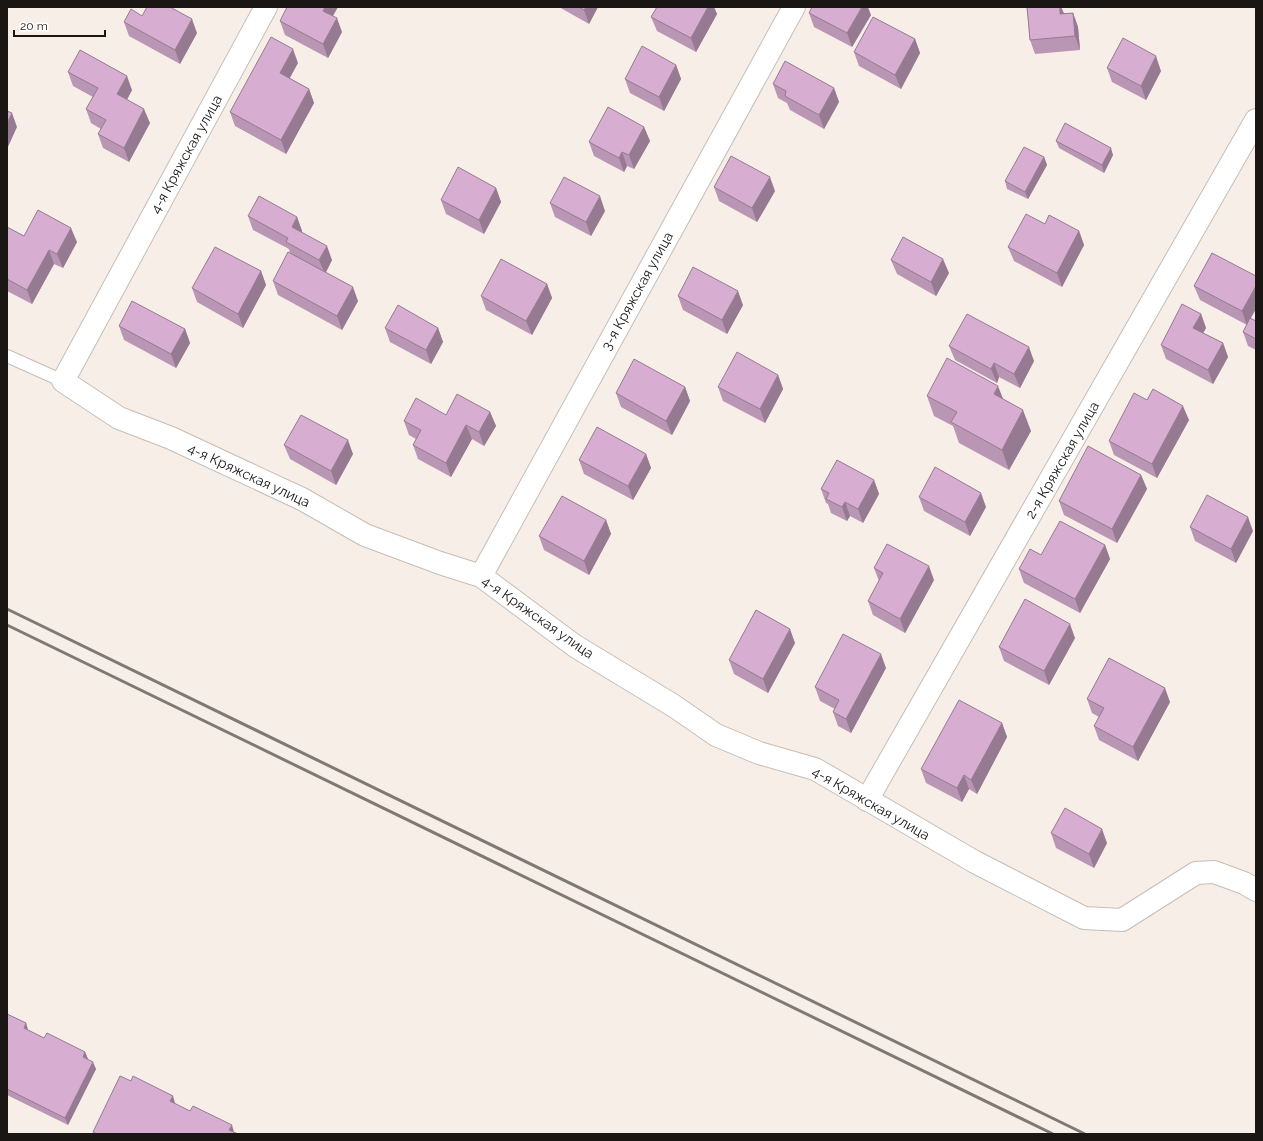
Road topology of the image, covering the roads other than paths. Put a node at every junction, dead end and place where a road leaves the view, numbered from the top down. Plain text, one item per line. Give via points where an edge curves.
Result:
1 (266, 7) edge
2 (794, 7) edge
3 (1256, 120) edge
4 (7, 356) edge
5 (63, 381) junction
6 (481, 576) junction
7 (867, 800) junction
8 (1256, 890) edge

1 - 5 street, 4-я Кряжская улица
2 - 6 street, 3-я Кряжская улица
3 - 7 street, 2-я Кряжская улица
4 - 5 lane
5 - 6 street, 4-я Кряжская улица via 119,418 171,438 302,499 365,535
6 - 7 street, 4-я Кряжская улица via 576,646 716,735 759,753 815,768
7 - 8 street, 4-я Кряжская улица via 975,862 1084,918 1122,920 1196,873 1214,872

